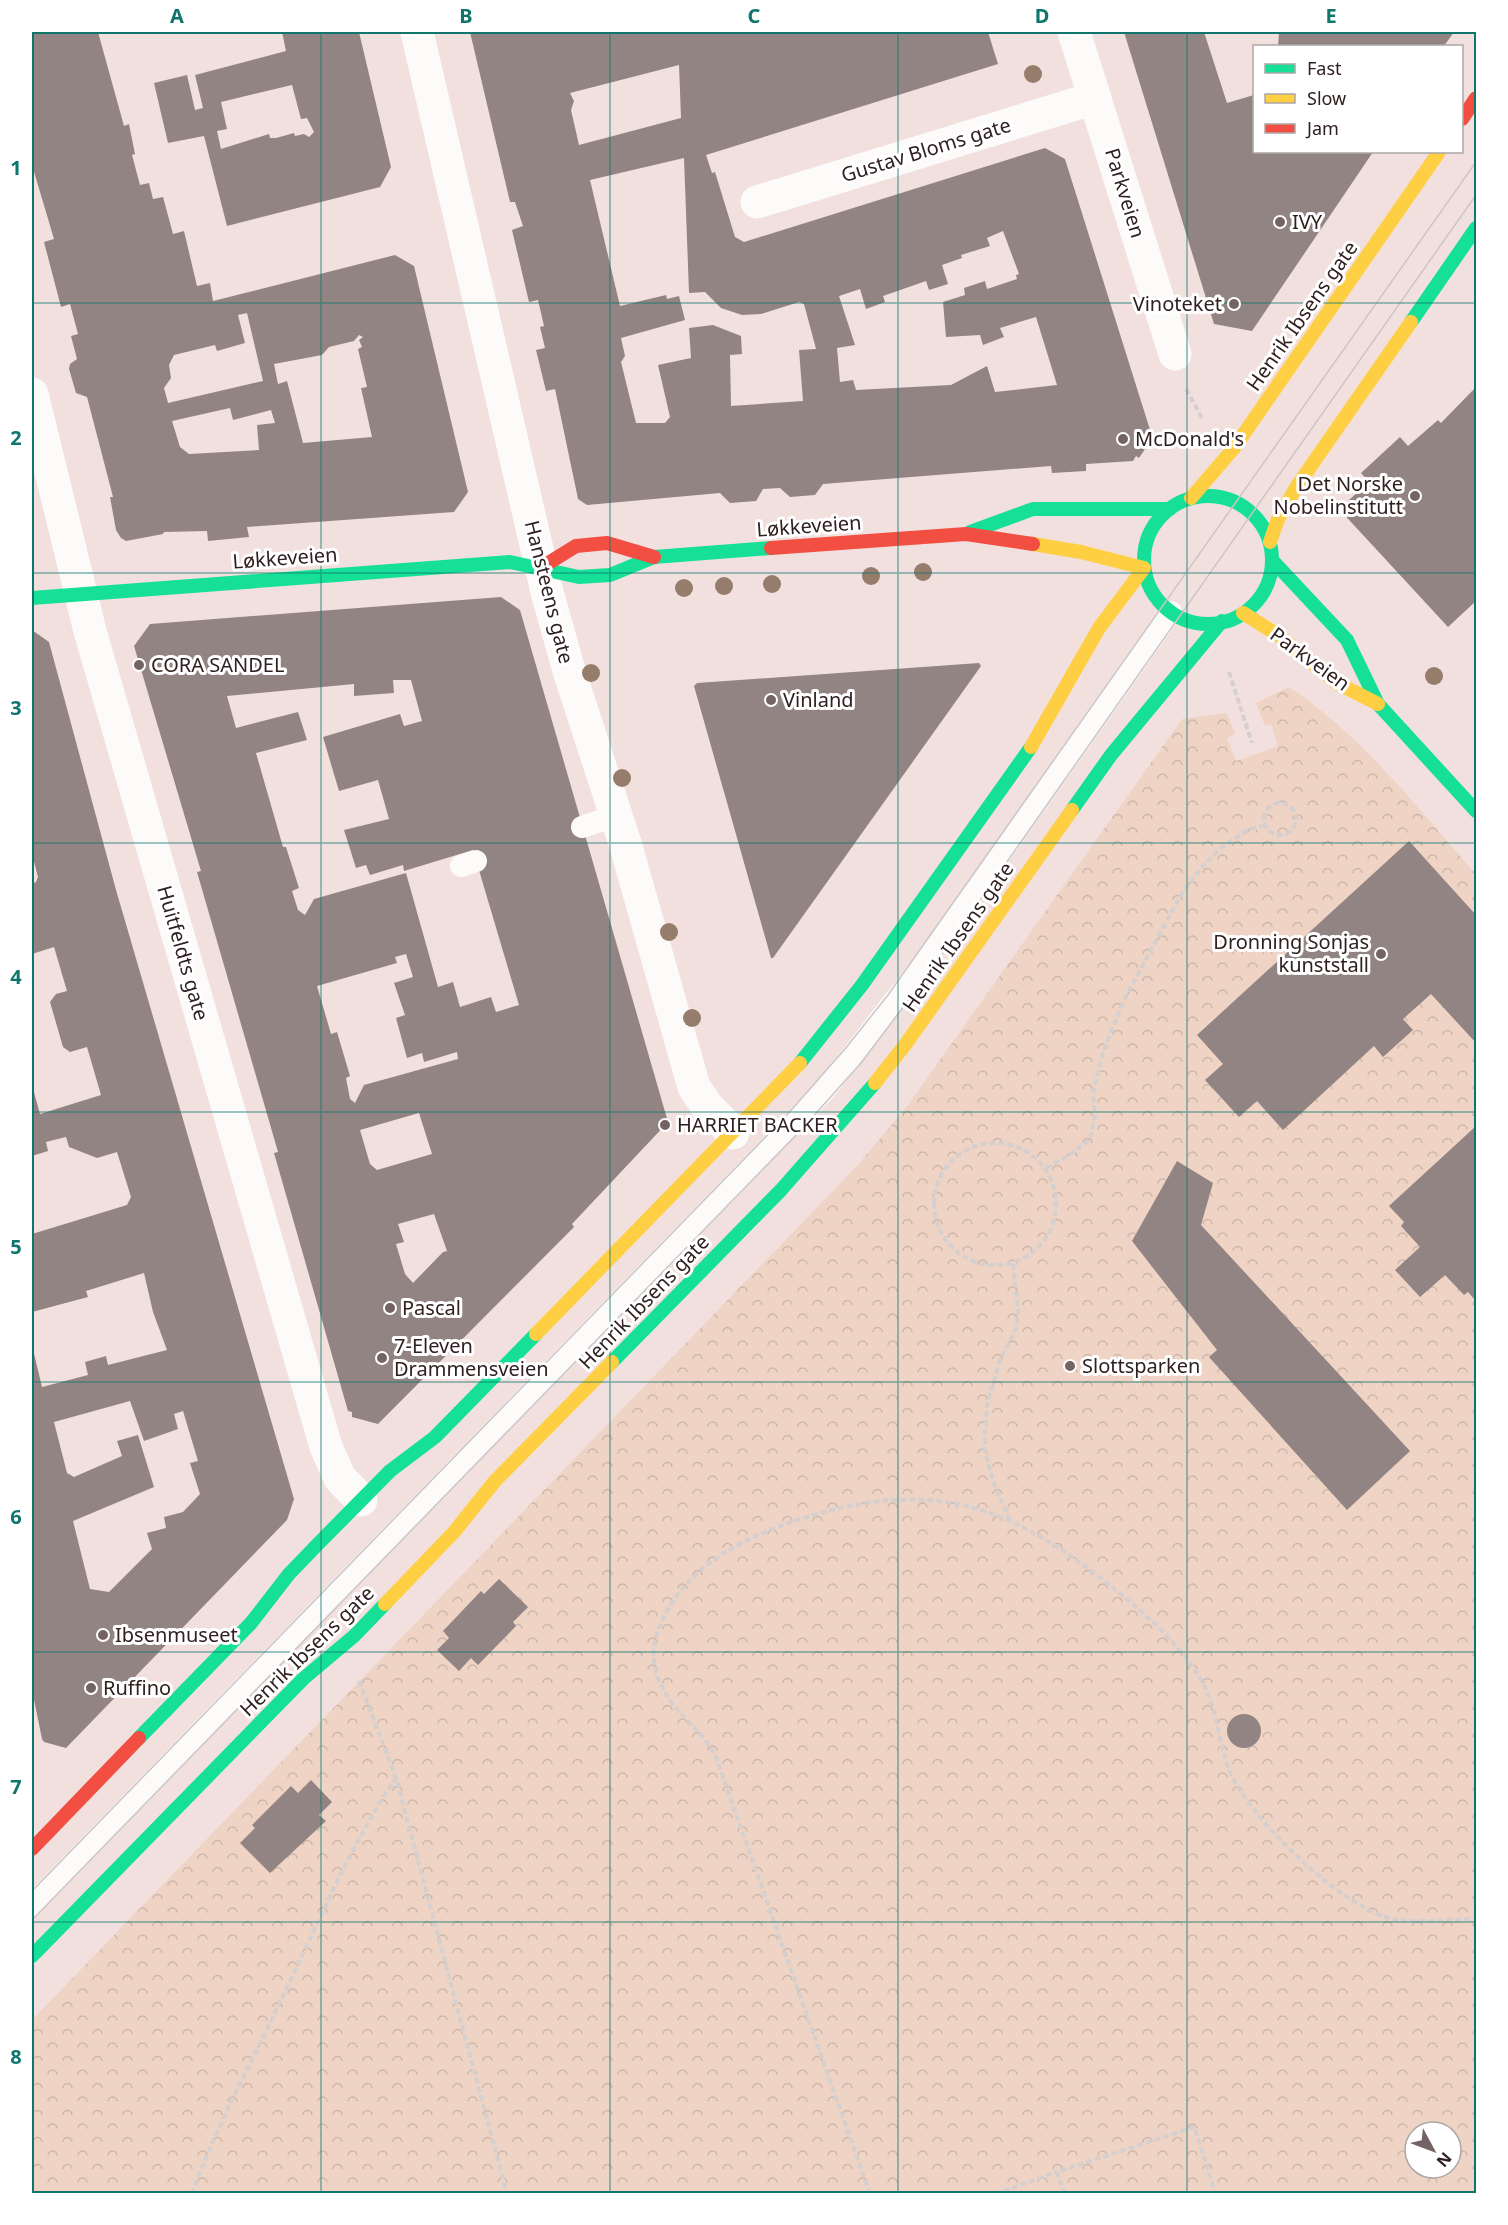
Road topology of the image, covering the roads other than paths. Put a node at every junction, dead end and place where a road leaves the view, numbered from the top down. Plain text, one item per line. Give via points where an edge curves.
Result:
1 (417, 32) edge
2 (1074, 32) edge
3 (1095, 98) junction
4 (1476, 98) edge
5 (1463, 117) edge
6 (1438, 153) edge
7 (757, 202) dead end
8 (1476, 228) edge
9 (1175, 354) dead end
10 (32, 394) edge
11 (1191, 498) junction
12 (1170, 509) junction
13 (966, 534) junction
14 (1270, 542) junction
15 (654, 557) junction
16 (1272, 560) junction
17 (542, 567) junction
18 (1144, 568) junction
19 (80, 594) junction
20 (32, 598) edge
21 (1171, 612) junction
22 (1244, 613) junction
23 (1222, 621) junction
24 (1378, 704) junction
25 (1476, 811) edge
26 (615, 816) junction
27 (582, 827) dead end
28 (733, 1133) junction
29 (361, 1500) junction
30 (34, 1838) edge
31 (32, 1905) edge
32 (32, 1956) edge

1 - 17 street, Hansteens gate
2 - 3 street, Parkveien
3 - 7 street, Gustav Bloms gate
3 - 9 street, Parkveien
4 - 5 main road
6 - 11 main road, Henrik Ibsens gate via 1234,448
8 - 14 main road via 1297,486
10 - 19 street, Huitfeldts gate
11 - 12 main road
11 - 14 main road via 1222,497 1236,502 1260,522
12 - 13 main road, Løkkeveien via 1033,509
12 - 18 main road via 1149,535
13 - 15 main road, Løkkeveien
13 - 18 main road, Løkkeveien via 1081,552
14 - 16 main road
15 - 17 main road, Løkkeveien via 610,575 579,577
15 - 17 main road, Løkkeveien via 607,543 576,546
16 - 22 main road via 1267,584
16 - 24 main road, Parkveien via 1347,640
17 - 19 main road, Løkkeveien via 510,562 468,564
17 - 26 street, Hansteens gate via 570,674
18 - 21 main road via 1154,595
18 - 28 main road via 1109,610 1036,739 854,997 812,1051
19 - 20 main road, Løkkeveien
19 - 29 street, Huitfeldts gate via 326,1447 340,1478
21 - 23 main road via 1191,622
21 - 31 lane via 920,968 825,1090
22 - 23 main road
22 - 24 main road, Parkveien via 1337,683
23 - 32 main road, Henrik Ibsens gate via 1111,755 898,1054 838,1128 495,1481 454,1532 354,1636 303,1679
24 - 25 main road, Parkveien
26 - 27 lane
26 - 28 street, Hansteens gate via 694,1087 706,1106
28 - 29 main road via 435,1437 390,1471
29 - 30 main road via 289,1574 250,1623

